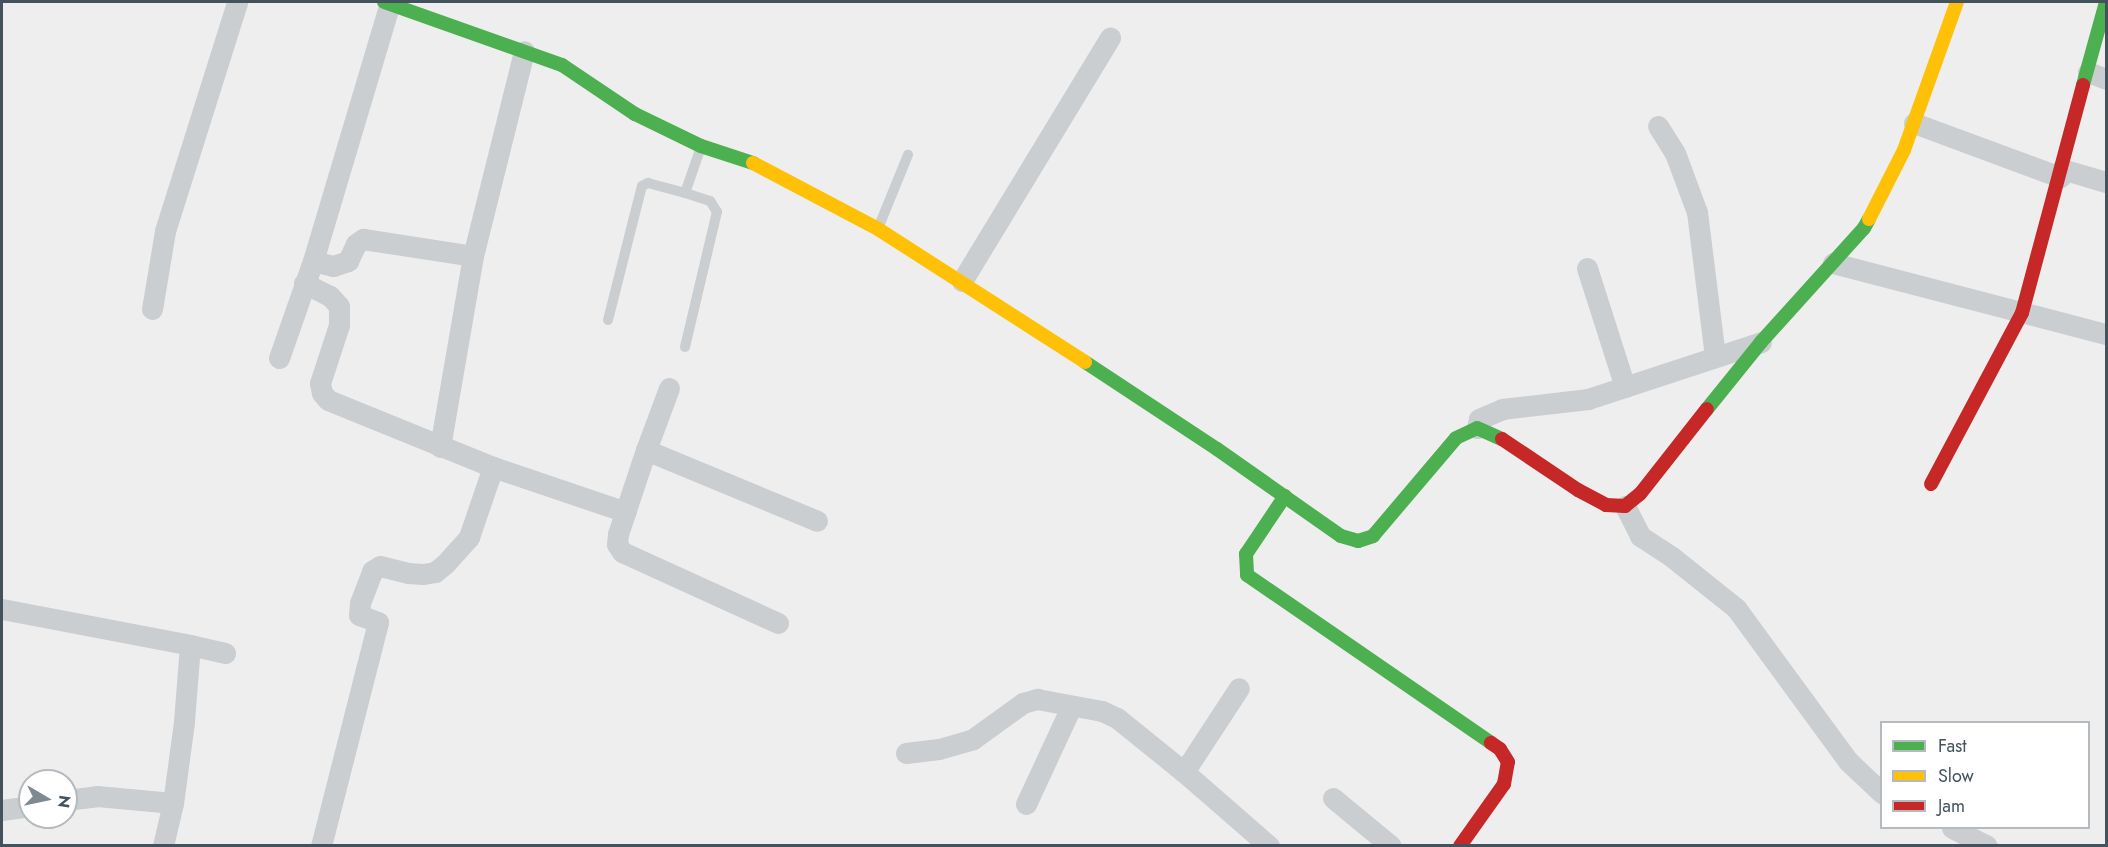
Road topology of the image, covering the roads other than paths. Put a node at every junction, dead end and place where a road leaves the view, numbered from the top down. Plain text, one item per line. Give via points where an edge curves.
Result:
1 (237, 2) edge
2 (387, 2) edge
3 (1957, 2) edge
4 (2106, 2) edge
5 (1110, 38) dead end
6 (524, 51) junction
7 (2097, 76) edge
8 (1914, 123) junction
9 (1658, 126) dead end
10 (701, 147) junction
11 (908, 155) dead end
12 (2061, 173) junction
13 (2106, 182) edge
14 (685, 193) junction
15 (878, 229) junction
16 (473, 256) junction
17 (313, 261) junction
18 (1833, 263) junction
19 (1587, 268) dead end
20 (962, 281) junction
21 (304, 283) junction
22 (152, 309) dead end
23 (2022, 313) junction
24 (608, 320) dead end
25 (2106, 334) edge
26 (1761, 342) junction
27 (685, 347) dead end
28 (1715, 356) junction
29 (279, 358) dead end
30 (1625, 387) junction
31 (669, 388) dead end
32 (1477, 428) junction
33 (440, 447) junction
34 (646, 450) junction
35 (493, 468) junction
36 (1931, 484) dead end
37 (1285, 496) junction
38 (1625, 506) junction
39 (626, 512) junction
40 (817, 521) dead end
41 (2, 609) edge
42 (778, 623) dead end
43 (190, 645) junction
44 (225, 654) dead end
45 (1239, 688) dead end
46 (1071, 707) junction
47 (906, 753) dead end
48 (1184, 772) junction
49 (1880, 792) edge
50 (78, 798) edge
51 (1333, 798) dead end
52 (173, 803) junction
53 (1026, 804) dead end
54 (18, 808) edge
55 (2, 810) edge
56 (1954, 829) edge
57 (163, 846) edge
58 (321, 846) edge
59 (1269, 846) edge
60 (1391, 846) edge
61 (1460, 846) edge
62 (1987, 846) edge

1 - 22 street via 165,231
2 - 6 street
2 - 17 street
3 - 8 street
4 - 7 street
5 - 20 street
6 - 10 street via 562,65 635,114
6 - 16 street
7 - 12 street
8 - 12 street
8 - 18 street via 1864,228
9 - 28 street via 1675,153 1697,212
10 - 14 lane
10 - 15 street via 763,167
11 - 15 lane
12 - 13 street
12 - 23 street
14 - 24 lane via 648,183 642,186
14 - 27 lane via 710,201 717,212
15 - 20 street
16 - 17 street via 363,239 348,261 333,266
16 - 33 street
17 - 21 street
18 - 23 street
18 - 26 street
19 - 30 street
20 - 37 street
21 - 29 street
21 - 33 street via 330,296 339,306 339,325 320,383 322,393 328,400
23 - 25 street
23 - 36 street
26 - 28 street
26 - 38 street via 1640,494
28 - 30 street
30 - 32 street via 1588,399 1502,409 1479,419
31 - 34 street
32 - 37 street via 1456,438 1373,536 1358,541 1341,536
32 - 38 street via 1493,433 1606,506
33 - 35 street
34 - 39 street
34 - 40 street
35 - 39 street
35 - 58 street via 469,537 445,564 435,572 408,573 380,566 372,572 359,615 378,622
37 - 61 street via 1246,554 1247,575 1500,749 1508,762 1504,784
38 - 49 street via 1640,536 1736,608 1848,761
39 - 42 street via 618,534 617,544 622,552
41 - 43 street
43 - 44 street
43 - 52 street
45 - 48 street
46 - 47 street via 1037,699 1023,703 973,739
46 - 48 street via 1102,711 1117,718
46 - 53 street
48 - 59 street
50 - 52 street via 97,796
51 - 60 street
52 - 57 street
54 - 55 street
56 - 62 street

